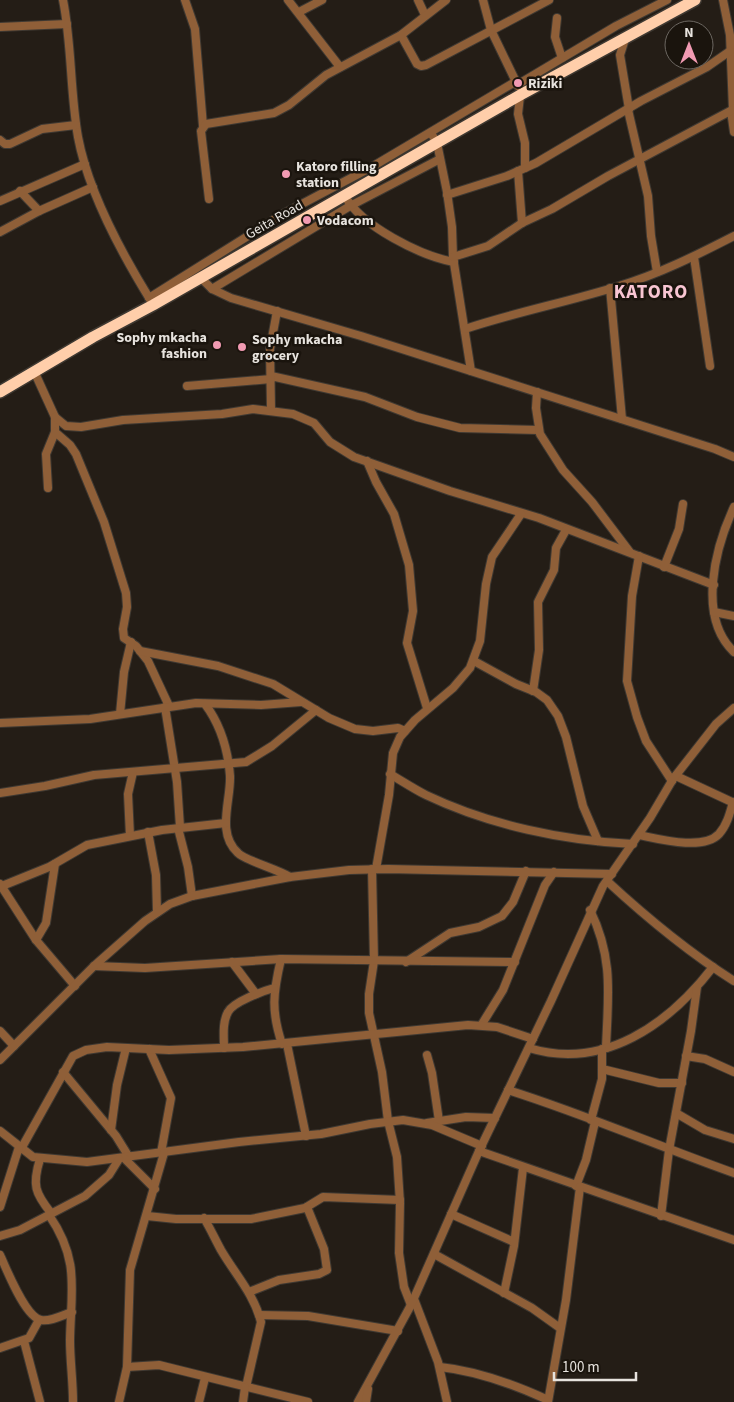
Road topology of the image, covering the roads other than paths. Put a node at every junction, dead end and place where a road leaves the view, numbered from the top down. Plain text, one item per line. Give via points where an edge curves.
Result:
1 (63, 0) edge
2 (185, 0) edge
3 (288, 0) edge
4 (322, 0) edge
5 (418, 0) edge
6 (446, 0) edge
7 (483, 0) edge
8 (548, 0) edge
9 (667, 0) edge
10 (695, 0) edge
11 (723, 0) edge
12 (299, 12) junction
13 (425, 15) junction
14 (557, 18) dead end
15 (67, 24) junction
16 (0, 27) edge
17 (491, 30) junction
18 (400, 35) junction
19 (625, 39) junction
20 (731, 47) edge
21 (562, 58) junction
22 (340, 66) junction
23 (519, 89) junction
24 (628, 109) junction
25 (733, 110) edge
26 (76, 125) junction
27 (203, 126) junction
28 (734, 132) edge
29 (434, 138) junction
30 (0, 140) edge
31 (440, 159) junction
32 (639, 160) junction
33 (85, 164) junction
34 (522, 169) junction
35 (93, 187) junction
36 (20, 192) junction
37 (447, 195) junction
38 (210, 199) dead end
39 (0, 201) edge
40 (347, 201) junction
41 (39, 211) junction
42 (522, 223) junction
43 (0, 232) edge
44 (734, 236) edge
45 (694, 256) junction
46 (454, 259) junction
47 (657, 272) junction
48 (201, 278) junction
49 (610, 288) junction
50 (212, 289) junction
51 (151, 302) junction
52 (276, 311) junction
53 (465, 329) junction
54 (710, 366) dead end
55 (471, 371) junction
56 (34, 372) junction
57 (271, 378) junction
58 (188, 386) dead end
59 (0, 392) edge
60 (537, 392) junction
61 (271, 410) junction
62 (55, 417) junction
63 (622, 419) junction
64 (538, 430) junction
65 (55, 432) junction
66 (734, 457) edge
67 (367, 461) junction
68 (48, 488) dead end
69 (683, 504) dead end
70 (734, 507) edge
71 (521, 514) junction
72 (566, 530) junction
73 (630, 553) junction
74 (639, 556) junction
75 (664, 567) junction
76 (714, 585) junction
77 (714, 612) junction
78 (734, 616) edge
79 (131, 642) junction
80 (140, 651) junction
81 (734, 652) edge
82 (474, 661) junction
83 (533, 691) junction
84 (301, 702) junction
85 (205, 704) junction
86 (167, 707) junction
87 (427, 708) junction
88 (734, 708) edge
89 (316, 710) junction
90 (120, 714) junction
91 (0, 723) edge
92 (405, 730) junction
93 (228, 763) junction
94 (175, 768) junction
95 (133, 772) junction
96 (390, 774) junction
97 (674, 779) junction
98 (0, 793) edge
99 (734, 802) edge
100 (226, 823) junction
101 (179, 827) junction
102 (148, 832) junction
103 (639, 834) junction
104 (130, 836) junction
105 (598, 841) junction
106 (632, 844) junction
107 (55, 864) junction
108 (374, 869) junction
109 (526, 871) junction
110 (554, 872) junction
111 (290, 877) junction
112 (609, 877) junction
113 (1, 885) edge
114 (192, 896) junction
115 (590, 910) junction
116 (157, 912) junction
117 (36, 940) junction
118 (281, 959) junction
119 (374, 961) junction
120 (232, 962) junction
121 (406, 962) junction
122 (515, 962) junction
123 (94, 966) junction
124 (713, 967) junction
125 (734, 981) edge
126 (75, 986) junction
127 (697, 987) junction
128 (274, 988) junction
129 (256, 994) junction
130 (482, 1024) junction
131 (0, 1031) edge
132 (374, 1032) junction
133 (533, 1039) junction
134 (285, 1044) junction
135 (14, 1046) junction
136 (126, 1048) junction
137 (224, 1048) junction
138 (529, 1048) junction
139 (149, 1049) junction
140 (604, 1049) junction
141 (427, 1055) dead end
142 (686, 1056) junction
143 (0, 1060) edge
144 (602, 1069) junction
145 (63, 1072) junction
146 (734, 1072) edge
147 (682, 1084) junction
148 (508, 1090) junction
149 (676, 1113) junction
150 (495, 1118) junction
151 (388, 1121) junction
152 (439, 1121) junction
153 (593, 1121) junction
154 (427, 1124) junction
155 (111, 1130) junction
156 (0, 1131) edge
157 (306, 1136) junction
158 (734, 1139) edge
159 (20, 1148) junction
160 (480, 1149) junction
161 (669, 1150) junction
162 (162, 1153) junction
163 (124, 1158) junction
164 (40, 1159) junction
165 (523, 1168) junction
166 (734, 1173) edge
167 (578, 1187) junction
168 (155, 1189) junction
169 (400, 1200) junction
170 (307, 1206) junction
171 (0, 1207) edge
172 (50, 1214) junction
173 (451, 1214) junction
174 (147, 1216) junction
175 (661, 1216) junction
176 (204, 1218) junction
177 (0, 1236) edge
178 (734, 1240) edge
179 (514, 1242) junction
180 (434, 1254) junction
181 (0, 1255) edge
182 (249, 1292) junction
183 (504, 1293) junction
184 (413, 1302) junction
185 (72, 1312) junction
186 (259, 1315) junction
187 (40, 1320) junction
188 (560, 1328) junction
189 (398, 1330) junction
190 (24, 1340) junction
191 (0, 1348) edge
192 (127, 1367) junction
193 (440, 1367) junction
194 (205, 1378) junction
195 (368, 1384) junction
196 (246, 1387) junction
197 (548, 1401) edge
198 (40, 1402) edge
199 (72, 1402) edge
200 (119, 1402) edge
201 (199, 1402) edge
202 (242, 1402) edge
203 (308, 1402) edge
204 (358, 1402) edge
205 (366, 1402) edge
206 (447, 1402) edge

1 - 15 street
2 - 27 street via 194,29
3 - 12 street
4 - 12 street
5 - 13 street
6 - 13 street
7 - 17 street
8 - 17 street
9 - 21 street
10 - 19 highway, Geita Road
11 - 20 street
12 - 22 street
13 - 18 street
14 - 21 street via 555,37
15 - 16 street
15 - 26 street
17 - 18 street via 421,66
17 - 23 street
18 - 22 street
19 - 23 highway, Geita Road
19 - 24 street via 620,55
20 - 24 street via 707,66
20 - 25 street
21 - 23 street
22 - 27 street via 274,113 213,121
23 - 29 highway, Geita Road
23 - 34 street via 518,114 525,143
24 - 32 street
24 - 34 street
25 - 28 street
25 - 32 street
26 - 30 street via 42,129 10,144
26 - 33 street
27 - 38 street
29 - 31 street
29 - 40 highway, Geita Road
29 - 51 street via 283,214
31 - 37 street
31 - 40 street
32 - 42 street
32 - 47 street via 648,196
33 - 35 street
33 - 36 street
34 - 37 street
34 - 42 street
35 - 41 street
35 - 51 street
36 - 39 street
36 - 41 street
37 - 46 street
40 - 46 street via 363,218 397,240 426,255
40 - 48 highway, Geita Road
40 - 50 street
41 - 43 street
42 - 46 street via 488,246
44 - 45 street
45 - 47 street
45 - 54 street
46 - 53 street
47 - 49 street
48 - 50 street
48 - 51 highway, Geita Road
49 - 53 street
49 - 63 street
50 - 52 street
51 - 56 highway, Geita Road
52 - 55 street
52 - 57 street via 270,349
53 - 55 street
55 - 60 street
56 - 59 highway, Geita Road
56 - 62 street
57 - 58 street
57 - 61 street
57 - 64 street via 365,397 417,417 460,428
60 - 63 street
60 - 64 street
61 - 62 street via 253,408 222,414 142,418 82,427 66,426
61 - 67 street via 293,414 314,423 338,448
62 - 65 street
63 - 66 street
64 - 73 street via 563,470
65 - 68 street via 46,454
65 - 79 street via 76,454 104,522 126,593 123,634
67 - 71 street
67 - 87 street via 394,514 409,564 413,611 406,644
69 - 75 street via 680,529
70 - 76 street via 726,527
71 - 72 street
71 - 82 street via 492,558
72 - 73 street
72 - 83 street via 556,548 554,570 538,602 538,650
73 - 74 street
74 - 75 street
74 - 97 street via 632,596 627,681 646,741
75 - 76 street
76 - 77 street
77 - 78 street
77 - 81 street via 720,637
79 - 80 street
79 - 90 street
80 - 84 street via 236,671 273,684
80 - 86 street via 161,685
82 - 83 street
82 - 87 street via 452,688
83 - 105 street via 546,700 558,716 583,806
84 - 85 street
84 - 89 street
85 - 86 street
85 - 93 street via 219,726
86 - 90 street
86 - 94 street
87 - 92 street
88 - 97 street via 716,724
89 - 92 street via 355,729
89 - 93 street via 253,760
90 - 91 street via 67,721
92 - 96 street via 393,753
93 - 94 street
93 - 100 street via 230,791
94 - 95 street
94 - 101 street
95 - 98 street via 94,775
95 - 104 street via 128,794
96 - 105 street via 424,794 477,814 536,831
96 - 108 street via 389,795
97 - 99 street
97 - 103 street
99 - 103 street via 724,827 712,839 671,841
100 - 101 street
100 - 111 street via 228,836 239,855
101 - 102 street
101 - 114 street
102 - 104 street
102 - 116 street via 156,875
103 - 106 street
104 - 107 street via 87,845
105 - 106 street
106 - 112 street
107 - 113 street via 22,880
107 - 117 street via 46,924
108 - 109 street
108 - 111 street
108 - 119 street
109 - 110 street
109 - 121 street via 513,902 502,916 479,927 450,933
110 - 112 street
110 - 122 street via 545,886
111 - 114 street
112 - 115 street
112 - 124 street via 656,924
113 - 117 street
114 - 116 street
115 - 133 street
115 - 140 street via 602,934 607,958
116 - 123 street
117 - 126 street
118 - 119 street
118 - 120 street
118 - 128 street
119 - 121 street
119 - 132 street via 369,1012
120 - 123 street via 145,968
120 - 129 street
121 - 122 street
122 - 130 street via 503,990
123 - 126 street
124 - 125 street
124 - 127 street
126 - 135 street
127 - 140 street via 660,1022 627,1042
127 - 142 street
128 - 129 street
128 - 134 street via 274,1012
129 - 137 street via 227,1013
130 - 132 street
130 - 133 street
131 - 135 street
132 - 134 street
132 - 151 street
133 - 138 street
134 - 137 street
134 - 157 street
135 - 143 street
136 - 139 street
136 - 145 street via 107,1047 79,1052 72,1056
136 - 155 street
137 - 139 street
138 - 140 street via 553,1053
138 - 148 street
139 - 162 street via 171,1098
140 - 144 street
141 - 152 street
142 - 146 street via 705,1059
142 - 147 street
144 - 147 street via 659,1083
144 - 153 street
145 - 155 street
145 - 159 street
147 - 149 street
148 - 150 street
148 - 153 street
149 - 158 street via 705,1130
149 - 161 street
150 - 152 street via 466,1117
150 - 160 street
151 - 154 street
151 - 157 street
151 - 169 street via 397,1157
152 - 154 street
153 - 161 street
153 - 167 street
154 - 160 street
155 - 163 street
156 - 159 street
157 - 162 street
159 - 164 street
159 - 171 street
160 - 165 street
160 - 173 street
161 - 166 street
161 - 175 street
162 - 163 street
162 - 168 street
163 - 164 street via 87,1162
163 - 168 street
163 - 172 street via 101,1184
164 - 172 street via 36,1188
165 - 167 street
165 - 179 street
167 - 175 street
167 - 188 street
168 - 174 street
169 - 170 street via 331,1196
169 - 184 street via 400,1262 404,1287
170 - 176 street via 286,1214 251,1220
170 - 182 street via 324,1249 327,1270 278,1280
172 - 177 street via 20,1230
172 - 185 street via 71,1259
173 - 179 street
173 - 180 street
174 - 176 street
174 - 192 street via 130,1270
175 - 178 street
176 - 182 street
179 - 183 street
180 - 183 street
180 - 184 street
181 - 187 street via 22,1299
182 - 186 street
183 - 188 street
184 - 189 street
184 - 193 street
185 - 187 street
185 - 199 street
186 - 189 street via 308,1316
186 - 196 street via 261,1322
187 - 190 street
188 - 197 street
189 - 195 street
190 - 191 street
190 - 198 street
192 - 194 street via 159,1365
192 - 200 street
193 - 197 street via 474,1372 521,1387
193 - 206 street
194 - 196 street
194 - 201 street
195 - 204 street
195 - 205 street
196 - 202 street
196 - 203 street

